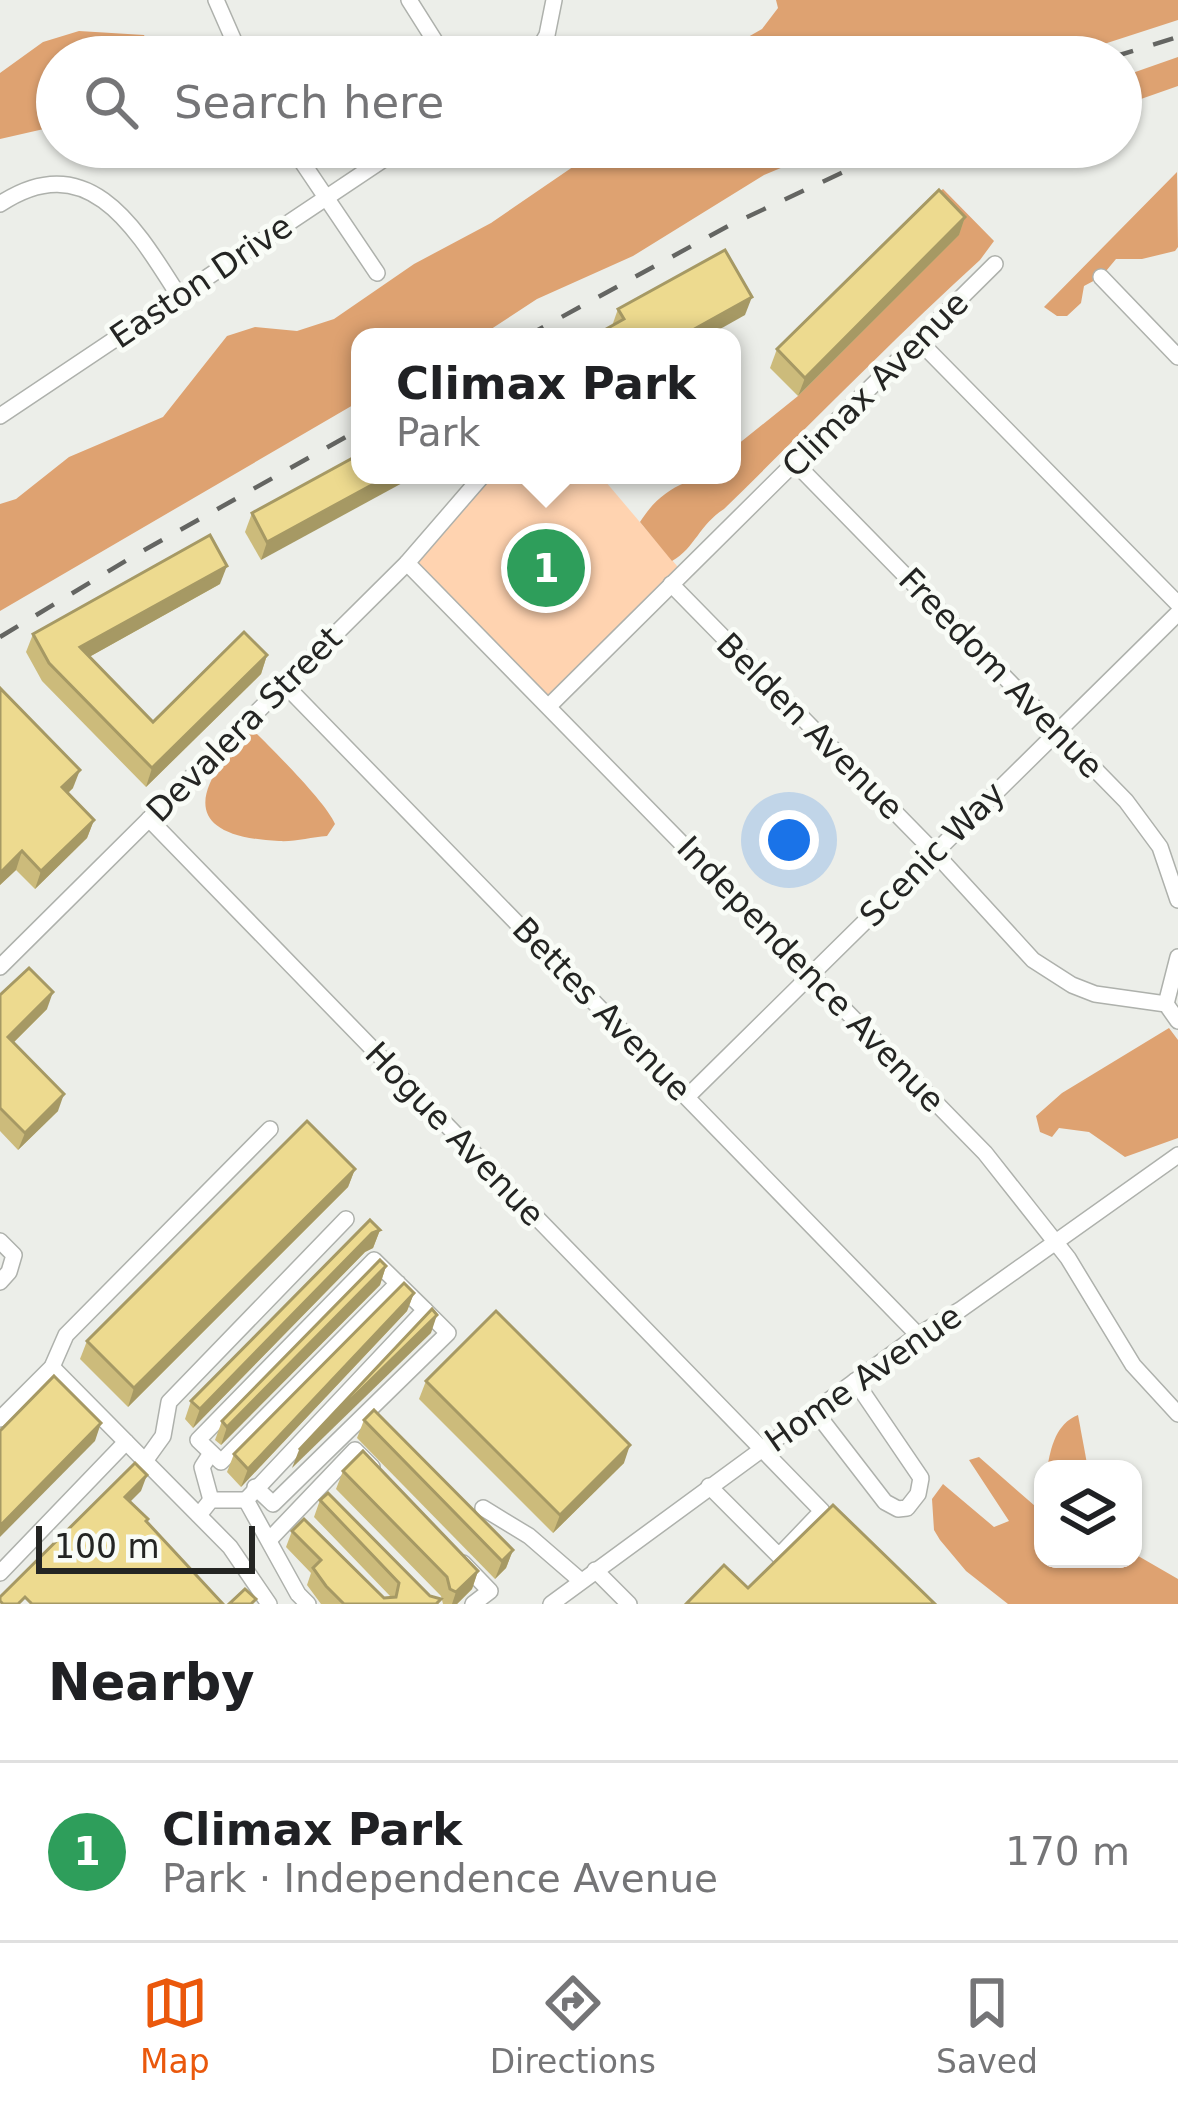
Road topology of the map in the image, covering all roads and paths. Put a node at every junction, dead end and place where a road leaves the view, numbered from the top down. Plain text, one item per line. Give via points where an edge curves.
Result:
1 (216, 0) edge
2 (409, 0) edge
3 (554, 0) edge
4 (232, 36) edge
5 (432, 36) edge
6 (547, 36) edge
7 (306, 168) edge
8 (371, 168) edge
9 (326, 198) junction
10 (0, 204) edge
11 (994, 264) dead end
12 (377, 273) dead end
13 (1101, 277) dead end
14 (179, 296) junction
15 (919, 341) junction
16 (1178, 357) edge
17 (0, 416) edge
18 (796, 464) junction
19 (475, 484) edge
20 (407, 563) junction
21 (671, 584) junction
22 (1178, 604) edge
23 (1178, 613) edge
24 (284, 684) junction
25 (549, 706) junction
26 (1059, 729) junction
27 (148, 819) junction
28 (934, 851) junction
29 (1178, 900) edge
30 (1178, 957) edge
31 (0, 967) edge
32 (811, 973) junction
33 (1173, 1012) edge
34 (687, 1096) junction
35 (270, 1129) dead end
36 (1178, 1155) edge
37 (346, 1219) dead end
38 (0, 1241) edge
39 (1054, 1243) junction
40 (0, 1282) edge
41 (398, 1283) junction
42 (425, 1310) junction
43 (918, 1335) junction
44 (52, 1367) junction
45 (855, 1381) junction
46 (814, 1410) junction
47 (1178, 1414) edge
48 (0, 1418) edge
49 (126, 1442) junction
50 (763, 1448) junction
51 (212, 1453) junction
52 (145, 1461) junction
53 (385, 1481) edge
54 (709, 1486) junction
55 (318, 1488) junction
56 (251, 1493) junction
57 (211, 1500) junction
58 (334, 1504) edge
59 (483, 1508) dead end
60 (294, 1514) junction
61 (199, 1515) junction
62 (309, 1528) edge
63 (271, 1538) junction
64 (445, 1544) edge
65 (596, 1570) junction
66 (0, 1573) edge
67 (580, 1581) junction
68 (570, 1598) edge
69 (269, 1604) edge
70 (308, 1604) edge
71 (473, 1604) edge
72 (550, 1604) edge
73 (629, 1604) edge

1 - 4 street
2 - 5 street
3 - 6 street
7 - 9 street
8 - 9 street, Easton Drive
9 - 12 street
9 - 14 street, Easton Drive
10 - 14 street via 56,184 96,194 130,222
11 - 15 street, Climax Avenue
13 - 16 street
14 - 17 street, Easton Drive
15 - 18 street, Climax Avenue
15 - 22 street
18 - 21 street, Climax Avenue
18 - 26 street, Freedom Avenue
19 - 20 street, Devalera Street
20 - 24 street, Devalera Street
20 - 25 street, Independence Avenue
21 - 25 street, Climax Avenue
21 - 28 street, Belden Avenue
23 - 26 street, Scenic Way
24 - 27 street, Devalera Street
24 - 34 street, Bettes Avenue
25 - 32 street, Independence Avenue
26 - 28 street, Scenic Way
26 - 29 street, Freedom Avenue via 1145,823
27 - 31 street, Devalera Street
27 - 50 street, Hogue Avenue
28 - 32 street, Scenic Way
28 - 33 street, Belden Avenue via 1052,973 1095,994
30 - 33 street
32 - 34 street, Scenic Way
32 - 39 street, Independence Avenue via 985,1153
34 - 43 street, Bettes Avenue
35 - 44 street via 66,1335
36 - 39 street, Home Avenue
37 - 52 street via 169,1402 163,1436
38 - 40 street via 14,1256
39 - 43 street, Home Avenue
39 - 47 street, Independence Avenue via 1133,1365
41 - 42 street
41 - 51 street via 221,1462
41 - 51 street via 374,1259 198,1440
42 - 56 street
42 - 56 street via 448,1333 273,1504
43 - 45 street, Home Avenue
44 - 48 street
44 - 49 street
45 - 46 street, Home Avenue
45 - 46 street via 921,1478 907,1508 885,1502
46 - 50 street, Home Avenue
49 - 52 street
49 - 66 street
50 - 54 street, Home Avenue
50 - 54 street, Hogue Avenue via 822,1511 779,1556
51 - 57 street via 202,1467
52 - 61 street
53 - 55 street via 355,1450
54 - 65 street, Home Avenue
55 - 58 street
55 - 60 street
56 - 57 street
56 - 63 street
57 - 61 street
59 - 67 street
60 - 62 street
60 - 63 street
61 - 69 street
63 - 70 street
64 - 71 street via 490,1591
65 - 67 street, Home Avenue
65 - 73 street
67 - 68 street, Home Avenue
68 - 72 street, Home Avenue

